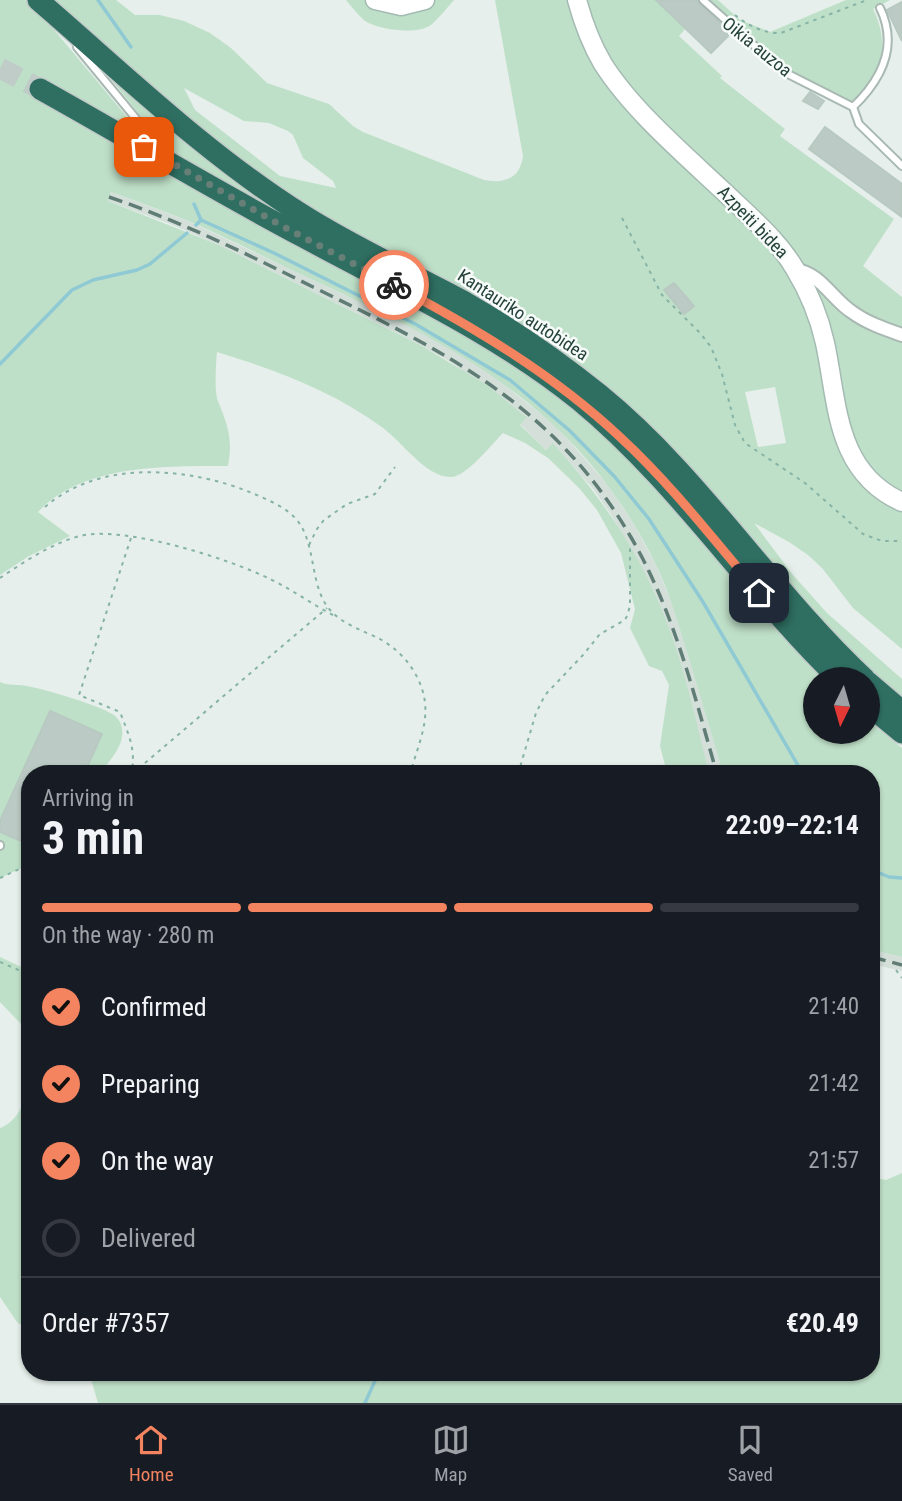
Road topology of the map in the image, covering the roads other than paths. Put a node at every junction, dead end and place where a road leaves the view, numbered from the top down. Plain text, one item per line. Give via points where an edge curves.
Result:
1 (37, 0) edge
2 (375, 0) edge
3 (425, 0) edge
4 (577, 0) edge
5 (703, 0) edge
6 (880, 8) dead end
7 (40, 89) tunnel mouth
8 (853, 107) junction
9 (902, 166) edge
10 (180, 168) junction
11 (796, 270) junction
12 (902, 335) edge
13 (902, 502) edge
14 (828, 667) edge
15 (853, 667) edge
16 (880, 692) edge
17 (902, 711) edge
18 (880, 715) edge
19 (902, 733) edge

1 - 10 lane
1 - 15 highway, Kantauriko autobidea via 186,129 265,190 489,317 602,396 665,457 798,611
2 - 3 main road via 401,6
4 - 11 main road, Azpeiti bidea via 593,46 615,81 773,239
5 - 8 lane, Oikia auzoa via 784,72
6 - 8 lane via 888,34 884,62 874,86
7 - 10 highway
8 - 9 lane via 859,124
10 - 14 highway via 473,328 555,382 649,466
11 - 12 street via 812,275 855,315
11 - 13 main road, Azpeiti bidea via 821,327 846,446 872,481
16 - 17 highway, Kantauriko autobidea
18 - 19 highway

